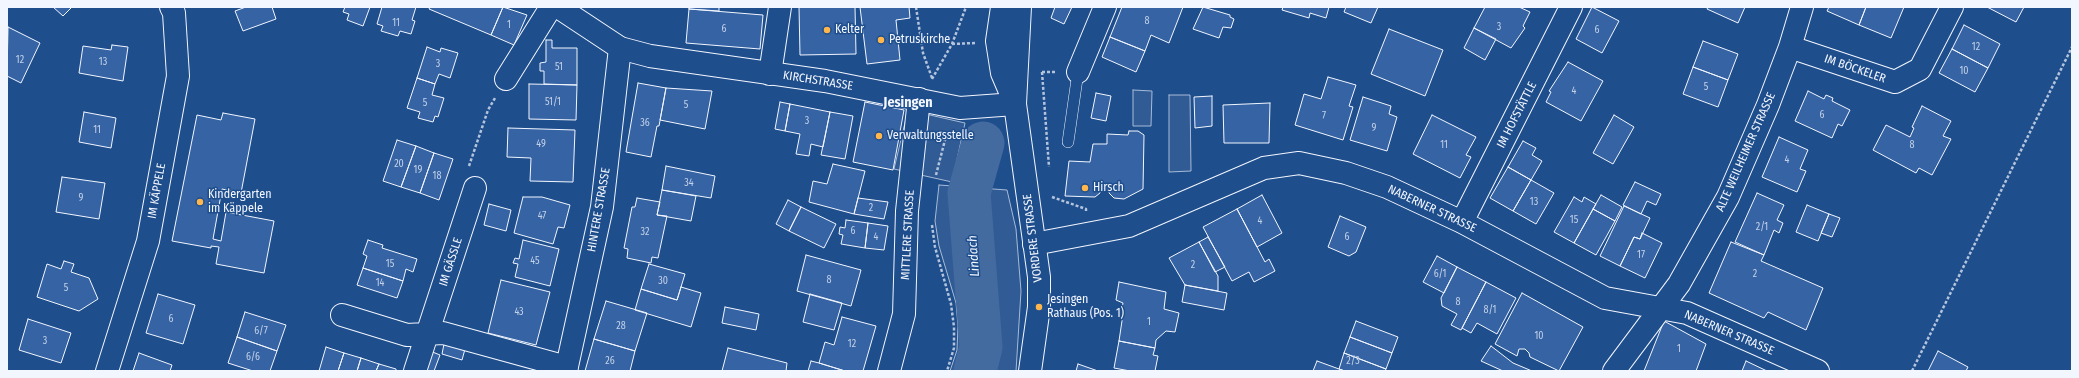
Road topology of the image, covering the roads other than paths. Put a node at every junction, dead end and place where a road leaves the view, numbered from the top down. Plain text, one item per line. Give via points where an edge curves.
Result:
1 (171, 7) edge
2 (551, 7) edge
3 (558, 7) edge
4 (780, 7) edge
5 (1002, 7) edge
6 (1020, 7) edge
7 (1105, 7) edge
8 (1571, 7) edge
9 (1802, 7) edge
10 (1952, 7) edge
11 (1790, 47) junction
12 (620, 48) junction
13 (1078, 72) joint
14 (770, 74) junction
15 (506, 79) road end
16 (919, 98) junction
17 (1015, 104) junction
18 (1068, 142) dead end
19 (475, 188) road end
20 (1462, 222) junction
21 (1034, 244) junction
22 (1661, 309) junction
23 (342, 315) dead end
24 (426, 335) junction
25 (566, 369) edge
26 (107, 371) edge
27 (415, 371) edge
28 (889, 371) edge
29 (1030, 371) edge
30 (1614, 371) edge
31 (1818, 371) edge

1 - 26 street, IM KÄPPELE via 174,13 178,76 148,241
2 - 15 street
3 - 12 street, KIRCHSTRASSE
4 - 14 street
5 - 17 street via 997,41 1002,73
6 - 17 street
7 - 13 street
8 - 20 street, IM HOFSTÄTTLE
9 - 11 street, ALTE WEILHEIMER STRASSE
10 - 11 street, IM BÖCKELER via 1920,69 1895,82
11 - 22 street, ALTE WEILHEIMER STRASSE via 1728,197 1679,284
12 - 14 street, KIRCHSTRASSE via 650,56
12 - 25 street, HINTERE STRASSE via 602,207
13 - 18 lane
14 - 16 street, KIRCHSTRASSE
16 - 17 street, KIRCHSTRASSE via 960,108
16 - 28 street, MITTLERE STRASSE via 908,210 904,314
17 - 21 street, VORDERE STRASSE
19 - 24 street, IM GÄSSLE
20 - 21 street, NABERNER STRASSE via 1387,187 1346,173 1299,163 1264,168 1129,226
20 - 22 street, NABERNER STRASSE via 1605,298
21 - 29 street, VORDERE STRASSE via 1039,277 1039,307
22 - 30 street, ALTE WEILHEIMER STRASSE
22 - 31 street, NABERNER STRASSE via 1687,314
23 - 24 street via 407,335
24 - 25 street via 443,333
24 - 27 street, IM GÄSSLE

